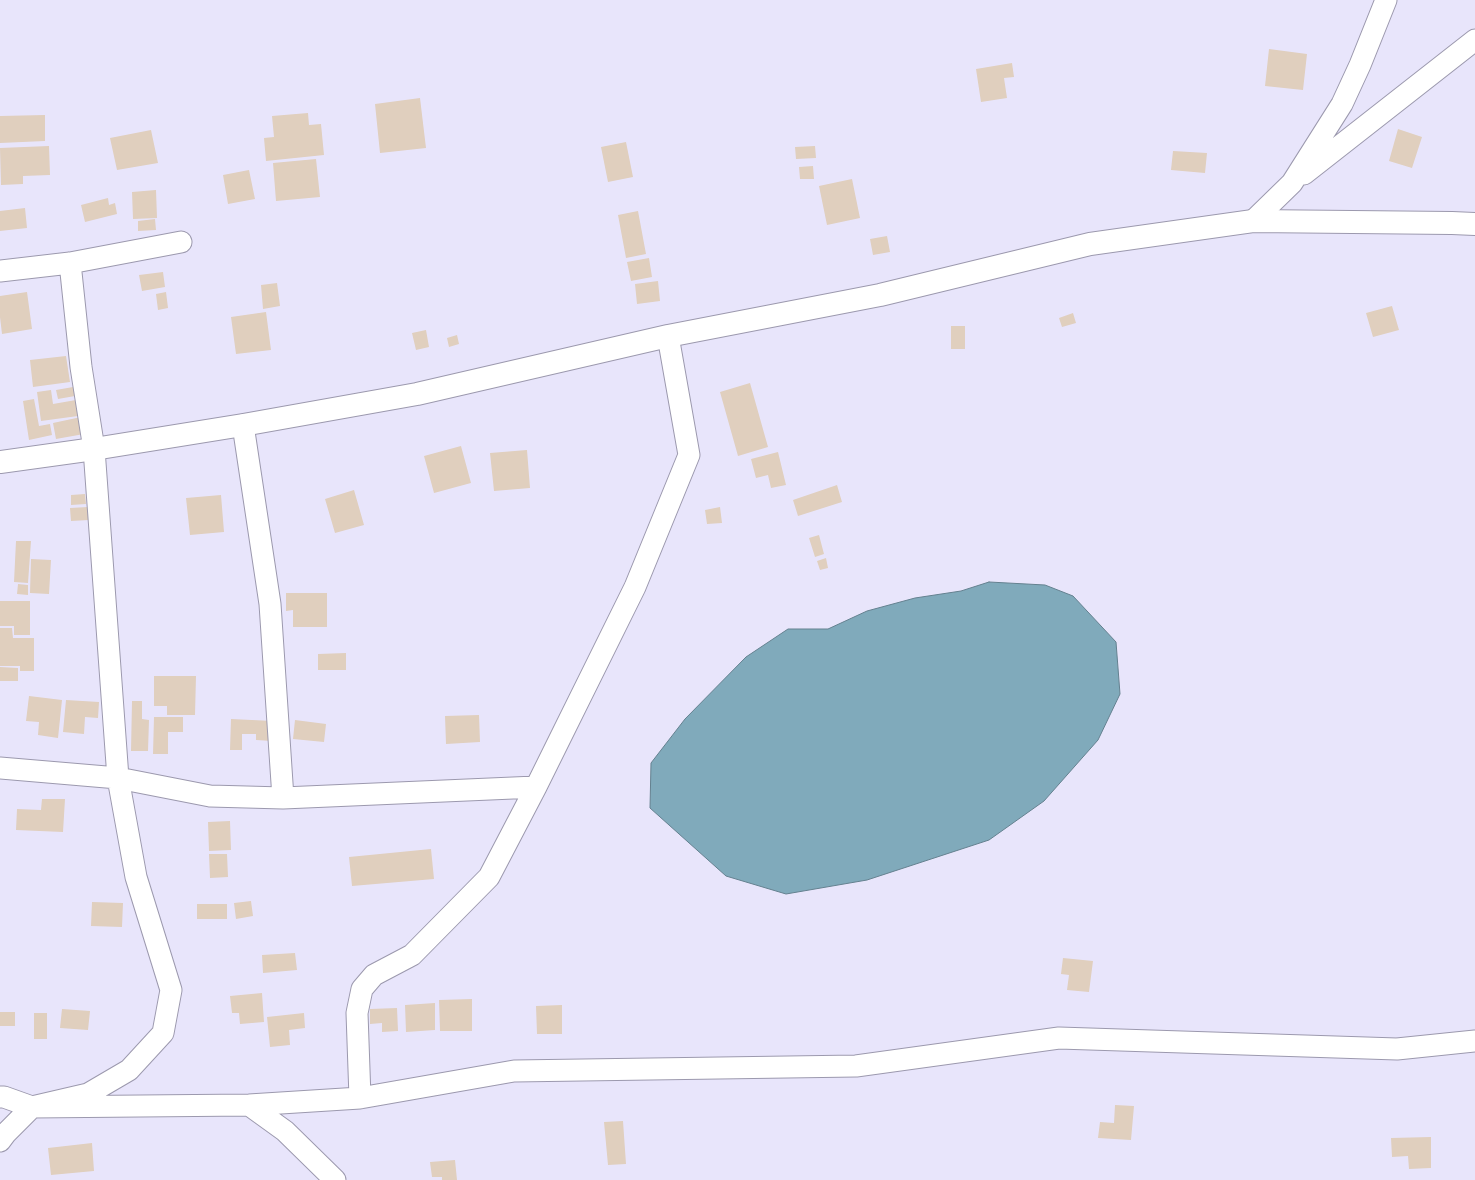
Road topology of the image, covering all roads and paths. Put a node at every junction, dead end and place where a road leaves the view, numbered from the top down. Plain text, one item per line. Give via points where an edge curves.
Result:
1 (1386, 0) edge
2 (1475, 40) edge
3 (1292, 183) junction
4 (1253, 221) junction
5 (1475, 224) edge
6 (181, 242) dead end
7 (70, 264) junction
8 (0, 271) edge
9 (668, 336) junction
10 (243, 425) junction
11 (94, 449) junction
12 (0, 462) edge
13 (0, 768) edge
14 (118, 778) junction
15 (536, 787) junction
16 (282, 798) junction
17 (1475, 1041) edge
18 (0, 1097) edge
19 (360, 1098) junction
20 (249, 1105) junction
21 (32, 1108) junction
22 (0, 1141) edge
23 (335, 1180) edge

1 - 3 street via 1342,104
2 - 3 street
3 - 4 street
4 - 5 street
4 - 9 street via 1090,244 880,295
6 - 7 street
7 - 8 street
7 - 11 street via 81,366
9 - 10 street via 417,394
9 - 15 street via 689,455 635,586
10 - 11 street
10 - 16 street via 270,604
11 - 12 street
11 - 14 street
13 - 14 street
14 - 16 street via 210,796
14 - 21 street via 136,877 171,990 163,1033 129,1070 88,1094
15 - 16 street
15 - 19 street via 489,877 412,955 374,975 362,989 357,1013
17 - 19 street via 1397,1049 1059,1038 856,1066 514,1071
18 - 21 street
19 - 20 street
20 - 21 street
20 - 23 street via 285,1131
21 - 22 street

